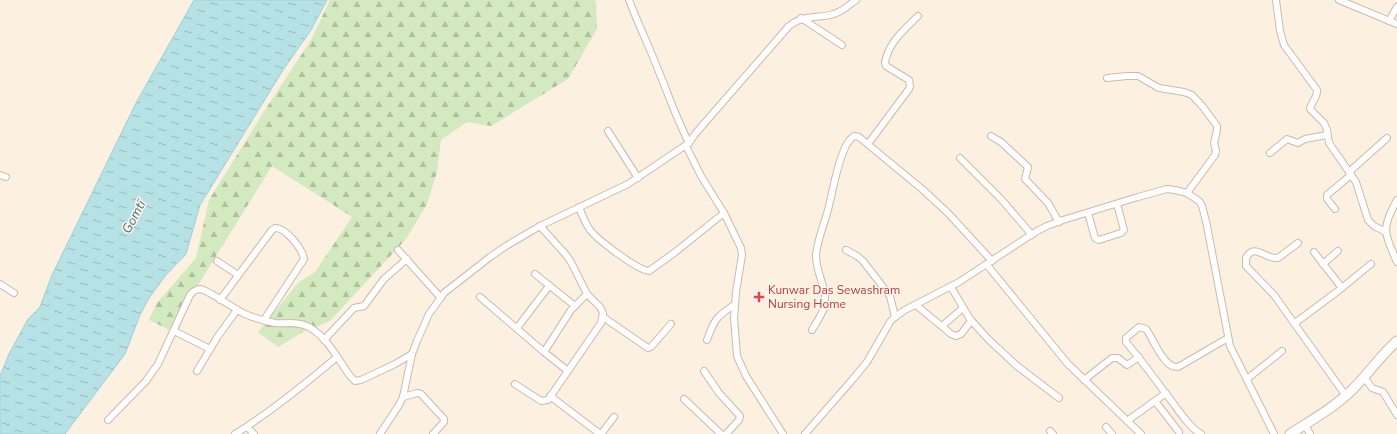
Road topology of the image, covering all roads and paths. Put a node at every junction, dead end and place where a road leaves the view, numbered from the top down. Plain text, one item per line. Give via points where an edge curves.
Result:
1 (629, 0) edge
2 (856, 0) edge
3 (1276, 0) edge
4 (1339, 0) edge
5 (1397, 7) edge
6 (918, 16) dead end
7 (801, 18) junction
8 (1390, 21) junction
9 (1397, 24) edge
10 (842, 45) dead end
11 (1107, 78) dead end
12 (608, 131) dead end
13 (991, 136) dead end
14 (1327, 136) junction
15 (1387, 138) dead end
16 (688, 144) junction
17 (868, 144) junction
18 (1270, 153) dead end
19 (960, 158) dead end
20 (1350, 174) junction
21 (638, 178) junction
22 (1187, 193) junction
23 (1397, 200) edge
24 (1117, 204) junction
25 (579, 207) junction
26 (1335, 209) dead end
27 (724, 213) junction
28 (1088, 213) junction
29 (1060, 222) junction
30 (540, 226) junction
31 (1386, 232) junction
32 (1032, 235) junction
33 (1298, 243) dead end
34 (398, 250) dead end
35 (846, 250) dead end
36 (1338, 251) dead end
37 (1314, 252) dead end
38 (407, 259) junction
39 (217, 261) dead end
40 (1397, 262) edge
41 (989, 263) junction
42 (1323, 264) junction
43 (1371, 264) dead end
44 (535, 274) dead end
45 (238, 275) junction
46 (0, 284) edge
47 (549, 286) junction
48 (951, 287) junction
49 (1342, 288) junction
50 (14, 293) dead end
51 (587, 294) junction
52 (480, 297) dead end
53 (441, 298) junction
54 (220, 300) junction
55 (916, 305) junction
56 (575, 306) junction
57 (734, 306) junction
58 (963, 308) junction
59 (237, 310) junction
60 (603, 318) junction
61 (895, 318) junction
62 (264, 320) junction
63 (972, 321) junction
64 (1295, 323) junction
65 (671, 324) dead end
66 (942, 326) junction
67 (517, 328) junction
68 (812, 330) dead end
69 (174, 331) junction
70 (1228, 338) junction
71 (324, 340) junction
72 (707, 340) dead end
73 (1397, 340) edge
74 (210, 349) junction
75 (544, 352) junction
76 (1282, 352) dead end
77 (412, 354) junction
78 (337, 357) junction
79 (1139, 357) junction
80 (197, 370) dead end
81 (568, 371) junction
82 (704, 371) dead end
83 (1364, 377) junction
84 (1246, 379) junction
85 (1084, 380) junction
86 (515, 384) dead end
87 (1166, 393) junction
88 (550, 396) junction
89 (1346, 396) junction
90 (403, 398) junction
91 (1059, 398) dead end
92 (684, 399) dead end
93 (1155, 401) junction
94 (1397, 415) edge
95 (614, 417) dead end
96 (108, 420) dead end
97 (1127, 422) junction
98 (1305, 425) junction
99 (247, 426) junction
100 (1106, 427) dead end
101 (1179, 432) dead end
102 (728, 433) edge
103 (235, 434) edge
104 (254, 434) edge
105 (380, 434) edge
106 (433, 434) edge
107 (600, 434) edge
108 (721, 434) edge
109 (783, 434) edge
110 (805, 434) edge
111 (1112, 434) edge
112 (1140, 434) edge
113 (1201, 434) edge
114 (1274, 434) edge
115 (1290, 434) edge
116 (1310, 434) edge

1 - 16 street
2 - 7 street via 834,14
3 - 14 street via 1282,39 1288,51 1316,86 1318,92 1310,109 1324,123
4 - 8 street
5 - 8 street
6 - 17 street via 897,36 884,62 886,66 909,80 910,86
7 - 10 street
7 - 16 street via 789,26
8 - 9 street
11 - 22 street via 1138,76 1159,88 1188,94 1199,101 1216,124 1215,155
12 - 21 street
13 - 29 street via 1028,167 1025,179 1048,203
14 - 18 street via 1304,138 1298,143 1287,139
14 - 20 street via 1332,149
15 - 20 street
16 - 21 street
16 - 27 street via 701,176
17 - 41 street via 948,213
17 - 68 street via 854,136 840,160 816,254 825,303
19 - 32 street
20 - 26 street via 1327,195
20 - 31 street via 1359,189 1368,220
21 - 25 street
22 - 24 street via 1167,189
22 - 70 street via 1198,201 1204,212
23 - 31 street
24 - 28 street
24 - 28 street via 1124,230 1122,233 1099,240 1095,238
25 - 27 street via 589,229 596,237 649,271
25 - 30 street
27 - 57 street via 739,241 742,255
28 - 29 street
29 - 32 street
30 - 51 street via 569,260
30 - 53 street via 490,256
31 - 40 street
32 - 41 street
33 - 64 street via 1278,258 1270,258 1256,251 1250,252 1245,260 1246,266 1268,287
34 - 38 street
35 - 61 street via 863,261 890,296
36 - 42 street
37 - 42 street
38 - 53 street
38 - 71 street via 384,279 364,306 354,308
39 - 45 street
41 - 48 street
41 - 85 street via 1068,364
42 - 49 street
43 - 49 street
44 - 47 street
45 - 54 street
45 - 62 street via 275,228 279,228 301,249 303,262
46 - 50 street
47 - 56 street
47 - 67 street
48 - 55 street
48 - 58 street
49 - 64 street
51 - 56 street
51 - 60 street via 600,307
52 - 67 street
53 - 77 street via 429,314
54 - 59 street
54 - 69 street via 199,289 194,290
55 - 61 street
55 - 66 street
56 - 75 street
57 - 72 street via 717,317
57 - 109 street via 737,356
58 - 63 street
58 - 66 street
59 - 62 street
59 - 74 street
60 - 65 street via 648,348
60 - 81 street
61 - 110 street via 890,322 867,362
62 - 71 street via 299,323 316,332
63 - 66 street via 958,336 954,336
63 - 91 street via 1018,366
64 - 89 street
67 - 75 street
69 - 74 street
69 - 96 street via 158,364 146,381
70 - 79 street via 1178,367 1172,367 1146,329 1139,327 1126,336 1125,340
70 - 84 street
71 - 78 street
73 - 83 street
74 - 80 street
75 - 81 street
76 - 84 street
77 - 78 street via 357,381 350,376
77 - 90 street
78 - 99 street via 257,421
79 - 85 street via 1127,365 1118,358 1112,358
79 - 87 street
81 - 88 street
82 - 102 street via 719,393 740,416 740,420
83 - 89 street
83 - 94 street via 1374,389 1383,392
84 - 114 street
85 - 97 street
86 - 88 street via 542,401 548,400
87 - 93 street
87 - 113 street via 1193,428
88 - 107 street
89 - 98 street
90 - 105 street
90 - 106 street via 420,394 444,419 444,423
92 - 108 street
93 - 97 street
93 - 101 street
95 - 107 street
97 - 112 street
98 - 115 street
98 - 116 street
99 - 103 street
99 - 104 street
100 - 111 street

